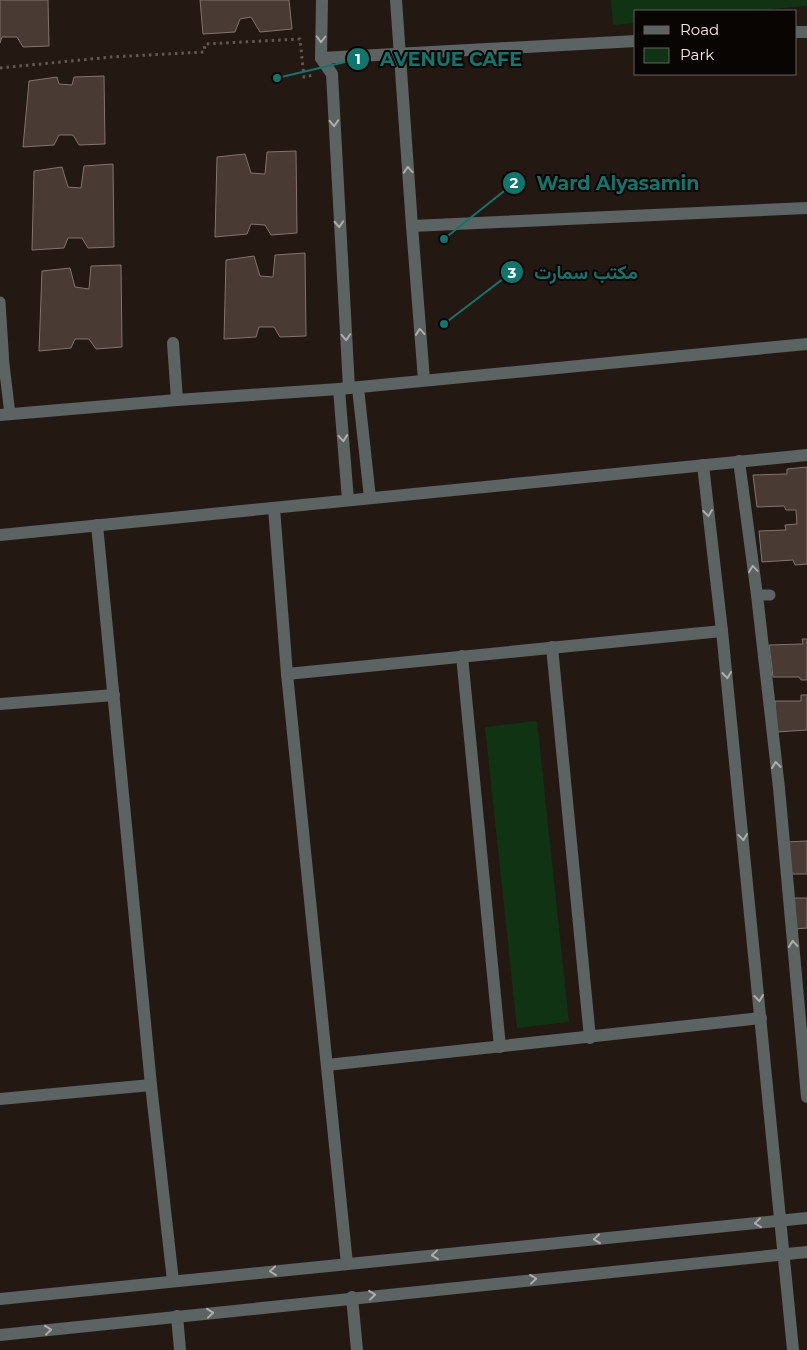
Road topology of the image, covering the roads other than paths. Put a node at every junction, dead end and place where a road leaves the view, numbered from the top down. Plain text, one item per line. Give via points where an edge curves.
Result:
1 (322, 0) edge
2 (396, 0) edge
3 (634, 41) edge
4 (401, 54) junction
5 (321, 58) junction
6 (807, 208) edge
7 (412, 226) junction
8 (0, 302) edge
9 (173, 343) dead end
10 (807, 344) edge
11 (424, 380) junction
12 (349, 388) junction
13 (177, 400) junction
14 (5, 414) edge
15 (807, 454) edge
16 (739, 461) junction
17 (703, 465) junction
18 (370, 498) junction
19 (348, 500) junction
20 (274, 508) junction
21 (97, 525) junction
22 (0, 535) edge
23 (722, 630) junction
24 (552, 647) junction
25 (462, 656) junction
26 (287, 674) junction
27 (114, 695) junction
28 (0, 704) edge
29 (802, 982) edge
30 (761, 1018) junction
31 (590, 1038) junction
32 (500, 1048) junction
33 (327, 1065) junction
34 (150, 1084) junction
35 (807, 1097) edge
36 (0, 1099) edge
37 (807, 1218) edge
38 (780, 1221) junction
39 (807, 1252) edge
40 (784, 1255) junction
41 (347, 1264) junction
42 (173, 1281) junction
43 (352, 1297) junction
44 (0, 1299) edge
45 (177, 1316) junction
46 (0, 1335) edge
47 (180, 1350) edge
48 (358, 1350) edge
49 (793, 1350) edge

1 -> 5 street
2 - 4 street
3 - 4 street
4 - 5 street
7 -> 4 street
5 -> 12 street via 332,74
6 - 7 street
11 -> 7 street
8 - 14 lane
9 - 13 street
10 - 11 street
11 - 12 street
12 - 13 street
12 - 18 street
12 -> 19 street
13 - 14 street
15 - 16 street
16 - 17 street
29 -> 16 street via 763,595
17 - 18 street
17 -> 23 street
18 - 19 street
19 - 20 street
20 - 21 street
20 - 26 street
21 - 22 street
21 - 27 street
23 - 24 street
23 -> 30 street
24 - 25 street
24 - 31 street
25 - 26 street
25 - 32 street
26 - 33 street
27 - 28 street
27 - 34 street
29 - 35 street
30 - 31 street
30 - 38 street
31 - 32 street
32 - 33 street
33 - 41 street
34 - 36 street
34 - 42 street
37 - 38 street
38 - 40 street
38 -> 41 street
39 - 40 street
43 -> 40 street
40 - 49 street
41 -> 42 street
42 - 44 street
45 -> 43 street
43 - 48 street
46 -> 45 street
45 - 47 street

